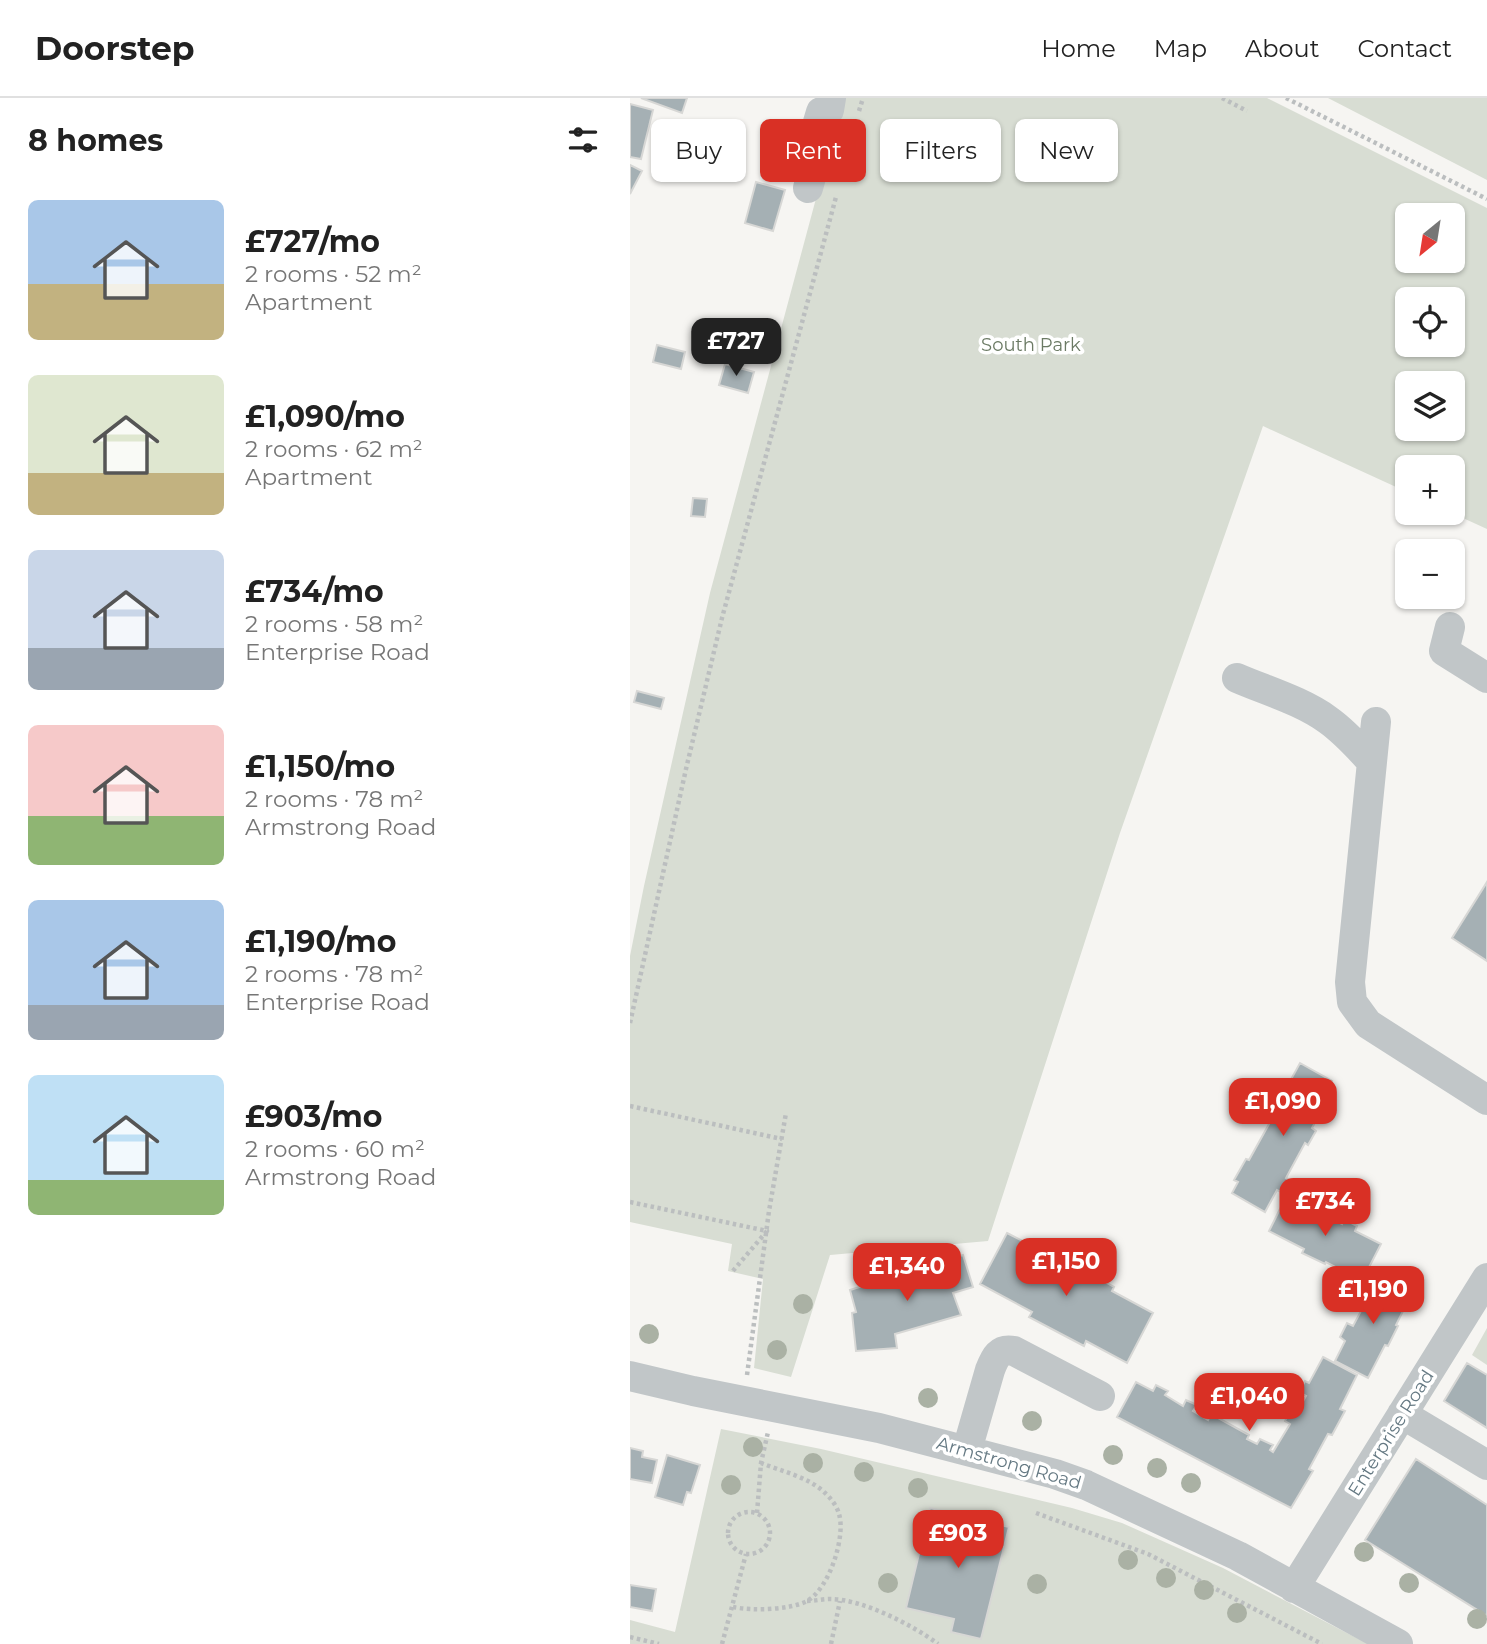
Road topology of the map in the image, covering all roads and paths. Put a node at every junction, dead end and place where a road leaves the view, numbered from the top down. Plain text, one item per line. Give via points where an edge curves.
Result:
1 (831, 98) edge
2 (863, 98) edge
3 (1222, 98) edge
4 (1286, 98) edge
5 (859, 111) dead end
6 (1247, 111) dead end
7 (823, 190) joint
8 (1487, 199) edge
9 (1450, 627) dead end
10 (1237, 678) dead end
11 (1487, 678) edge
12 (1376, 722) dead end
13 (1372, 762) junction
14 (630, 1023) edge
15 (1487, 1100) edge
16 (630, 1105) edge
17 (786, 1113) dead end
18 (782, 1139) junction
19 (630, 1202) edge
20 (767, 1231) junction
21 (732, 1272) dead end
22 (1487, 1278) edge
23 (630, 1376) edge
24 (1100, 1396) dead end
25 (743, 1401) junction
26 (1402, 1414) junction
27 (770, 1425) dead end
28 (967, 1450) junction
29 (761, 1462) junction
30 (1487, 1465) edge
31 (757, 1513) junction
32 (1035, 1513) dead end
33 (746, 1554) junction
34 (1294, 1588) junction
35 (807, 1601) junction
36 (841, 1601) junction
37 (733, 1607) junction
38 (630, 1637) edge
39 (659, 1644) edge
40 (722, 1644) edge
41 (831, 1644) edge
42 (938, 1644) edge
43 (1322, 1644) edge
44 (1398, 1644) edge

1 - 7 street via 829,110 821,112 818,122 824,131
2 - 5 path
3 - 6 path
4 - 8 path
7 - 14 path
9 - 11 street via 1444,651
10 - 13 street via 1308,707 1343,732
12 - 13 street
13 - 15 street via 1350,982 1352,1002 1368,1024
16 - 18 path
17 - 18 path
18 - 20 path
19 - 20 path
20 - 21 path
20 - 25 path
22 - 26 street, Enterprise Road
23 - 25 street, Armstrong Road
24 - 28 street via 1014,1351 1000,1352 990,1370
25 - 28 street, Armstrong Road
26 - 30 street
26 - 34 street, Enterprise Road
27 - 29 path
28 - 34 street, Armstrong Road via 1086,1485 1238,1556
29 - 31 path
29 - 35 path via 818,1487 839,1512 838,1546 829,1575
31 - 33 path via 771,1528 769,1542 759,1552
31 - 33 path via 736,1515 728,1527 733,1547
32 - 43 path via 1148,1554
33 - 37 path
34 - 44 street, Armstrong Road
35 - 36 path
35 - 37 path via 765,1609
36 - 41 path
36 - 42 path via 861,1605
37 - 40 path
38 - 39 path

